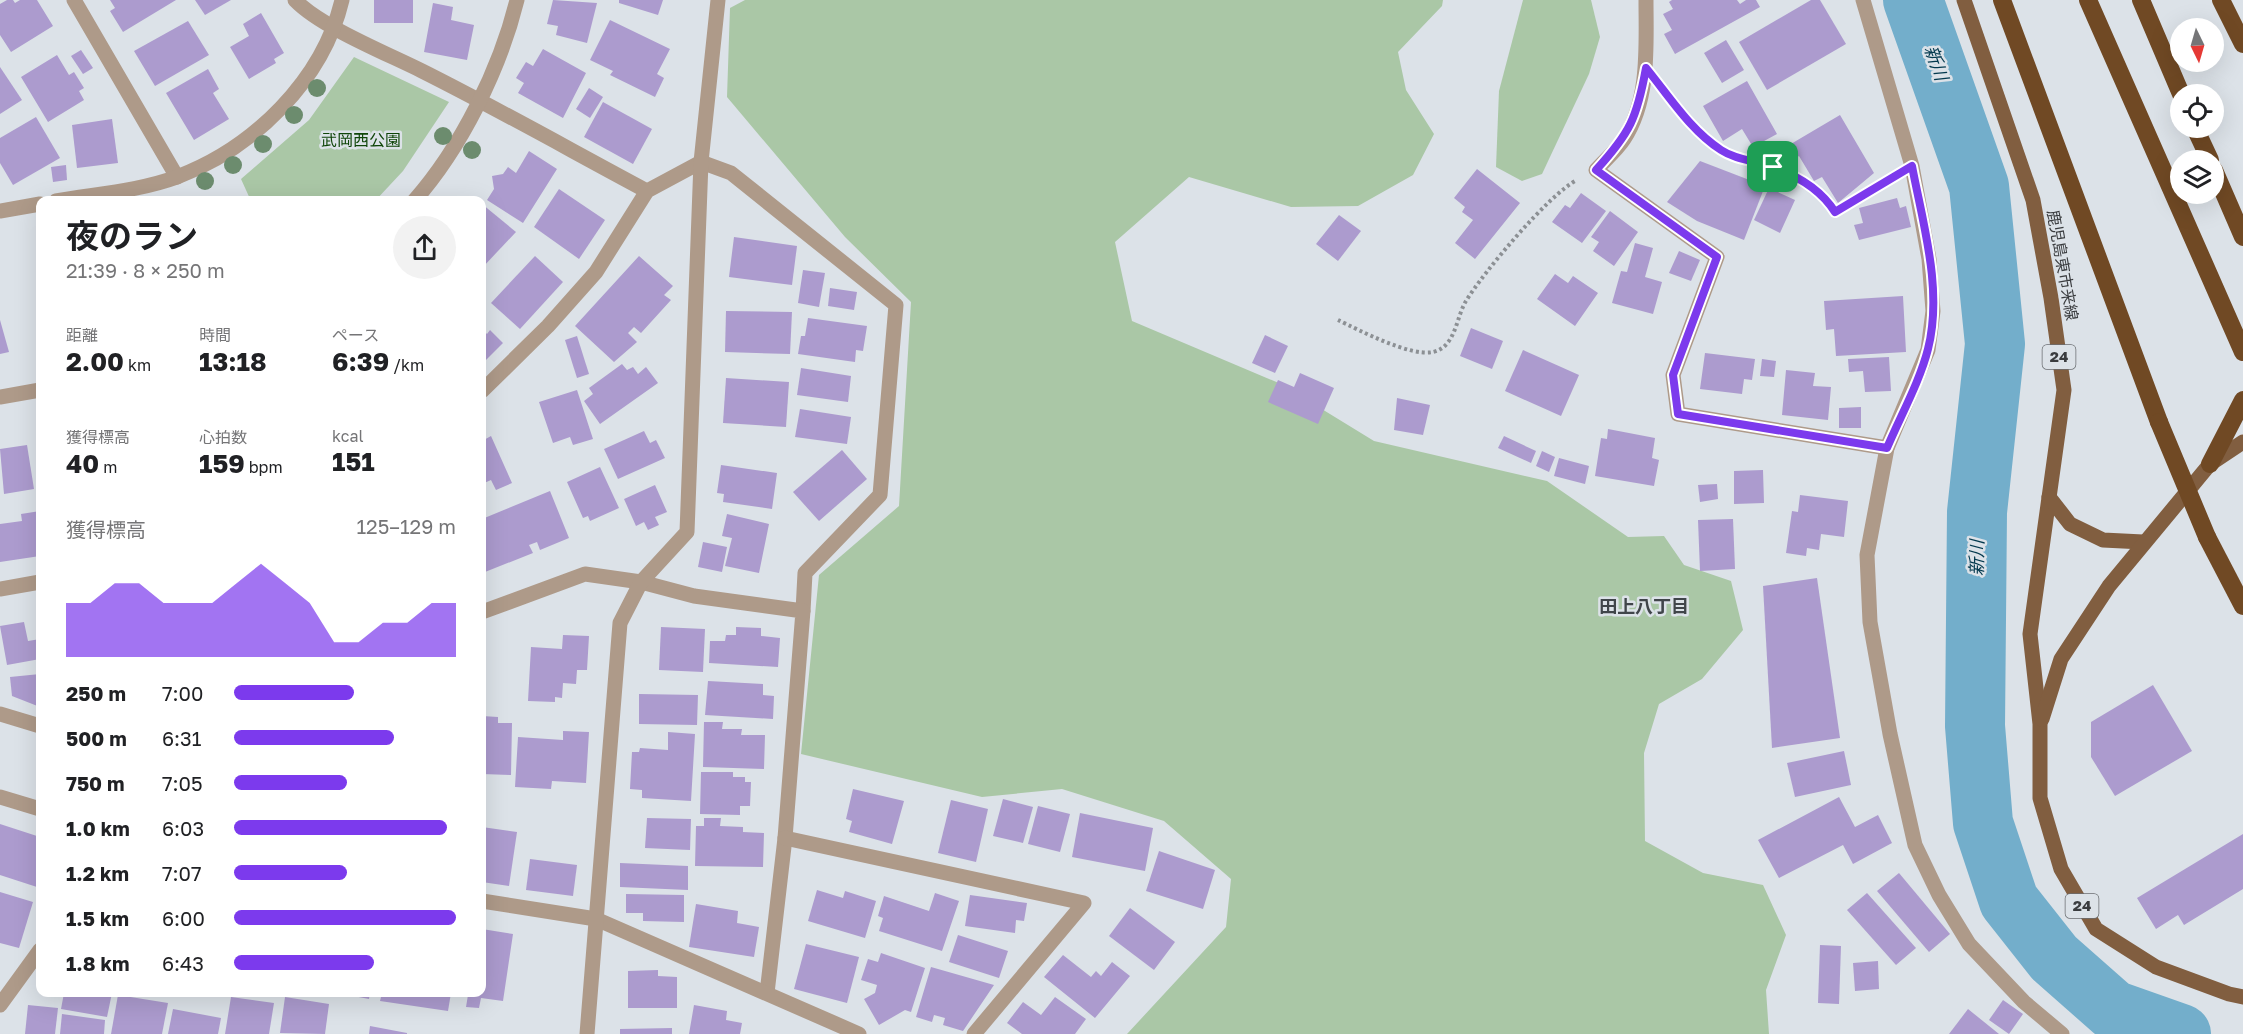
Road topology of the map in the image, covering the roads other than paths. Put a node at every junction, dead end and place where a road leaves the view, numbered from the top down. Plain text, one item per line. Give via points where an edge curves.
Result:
1 (74, 0) edge
2 (295, 0) edge
3 (342, 0) edge
4 (516, 0) edge
5 (718, 0) edge
6 (1646, 0) edge
7 (1863, 0) edge
8 (1964, 0) edge
9 (2002, 0) edge
10 (2088, 0) edge
11 (2141, 0) edge
12 (2221, 0) edge
13 (336, 27) junction
14 (2243, 44) edge
15 (2177, 84) edge
16 (478, 99) junction
17 (701, 162) junction
18 (177, 177) junction
19 (647, 191) junction
20 (2224, 193) edge
21 (81, 196) edge
22 (418, 196) edge
23 (36, 205) edge
24 (0, 211) edge
25 (2243, 237) edge
26 (2243, 352) edge
27 (486, 387) edge
28 (36, 391) edge
29 (0, 397) edge
30 (2243, 400) edge
31 (2243, 442) edge
32 (1887, 448) junction
33 (2210, 464) junction
34 (2049, 497) junction
35 (2144, 542) junction
36 (641, 582) junction
37 (36, 583) edge
38 (0, 589) edge
39 (2243, 606) edge
40 (486, 611) edge
41 (803, 611) junction
42 (0, 714) edge
43 (2040, 724) junction
44 (36, 725) edge
45 (0, 797) edge
46 (36, 808) edge
47 (785, 838) junction
48 (486, 902) edge
49 (596, 919) junction
50 (36, 956) edge
51 (767, 993) junction
52 (2243, 997) edge
53 (0, 1005) edge
54 (587, 1034) edge
55 (859, 1034) edge
56 (974, 1034) edge
57 (2062, 1034) edge

1 - 18 street
2 - 13 street
3 - 13 street
4 - 16 street via 502,50
5 - 17 street
6 - 32 street via 1646,68 1639,107 1624,140 1596,170 1717,257 1673,375 1678,414
7 - 32 street via 1912,166 1934,311 1928,350
8 - 34 main road, 鹿児島東市来線 / 24 via 2033,200 2051,298 2064,390
9 - 39 highway, bridge via 2159,422 2207,537
10 - 26 highway
11 - 15 highway
12 - 14 highway
13 - 16 street
13 - 18 street via 300,88 266,122 227,152
16 - 19 street
16 - 22 street via 460,135
17 - 19 street
17 - 36 street via 687,532
17 - 41 street via 731,173 896,305 880,495 805,573
18 - 21 street
19 - 27 street via 597,272
20 - 25 highway
23 - 24 street
28 - 29 street
30 - 33 highway
31 - 33 main road, 鹿児島東市来線 / 24
32 - 57 street via 1867,555 1870,622 1915,845 1938,895 1969,944 2024,1002
33 - 35 main road, 鹿児島東市来線 / 24
34 - 35 main road via 2070,524 2103,540
34 - 43 main road, 鹿児島東市来線 / 24 via 2030,634
35 - 43 main road, 鹿児島東市来線 / 24 via 2061,658
36 - 40 street via 585,574
36 - 41 street via 694,596
36 - 49 street via 620,623
37 - 38 street
41 - 47 street
42 - 44 street
43 - 52 main road, 鹿児島東市来線 / 24 via 2040,798 2061,870 2096,929 2156,967
45 - 46 street
47 - 51 street
47 - 56 street via 1084,903
48 - 49 street
49 - 51 street
49 - 54 street
50 - 53 street
51 - 55 street

